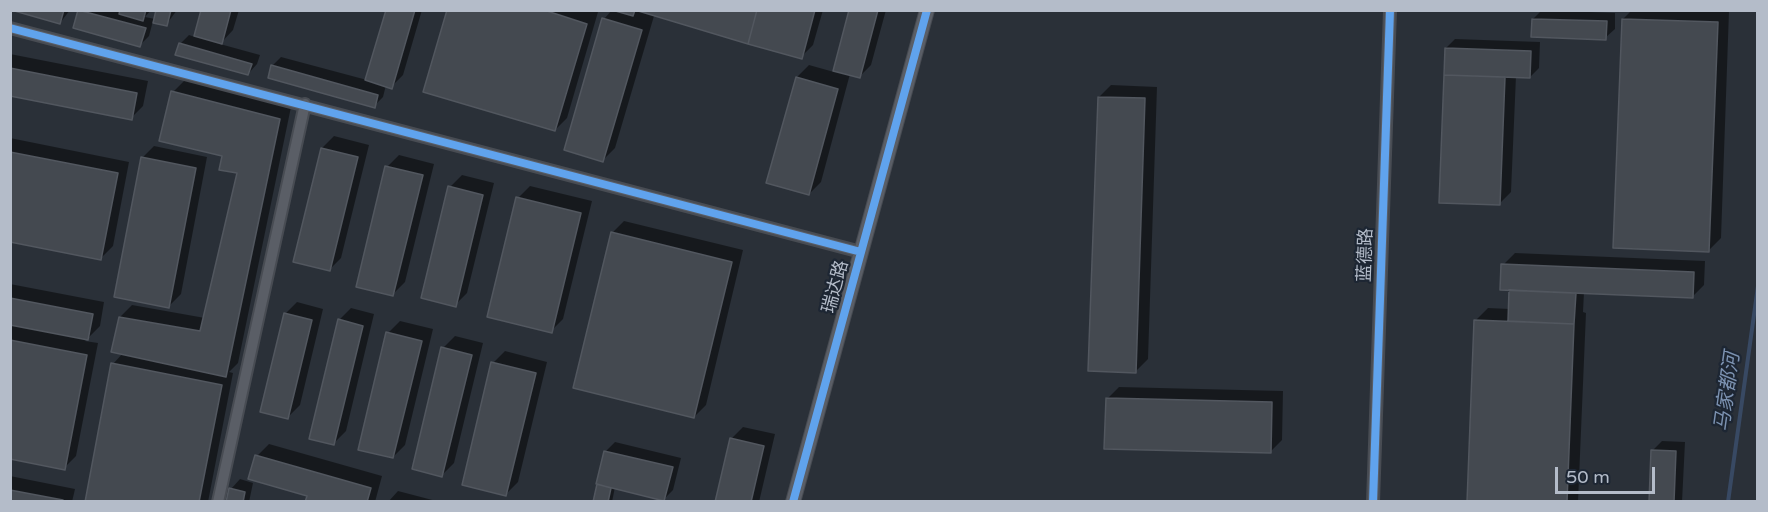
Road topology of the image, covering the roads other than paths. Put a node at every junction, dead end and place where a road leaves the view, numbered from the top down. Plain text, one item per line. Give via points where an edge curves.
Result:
1 (927, 10) edge
2 (1390, 10) edge
3 (10, 28) edge
4 (305, 105) junction
5 (861, 252) junction
6 (218, 501) edge
7 (793, 501) edge
8 (1373, 501) edge

1 - 5 street, 瑞达路
2 - 8 street, 蓝德路
3 - 4 street
4 - 5 street
4 - 6 street
5 - 7 street, 瑞达路

